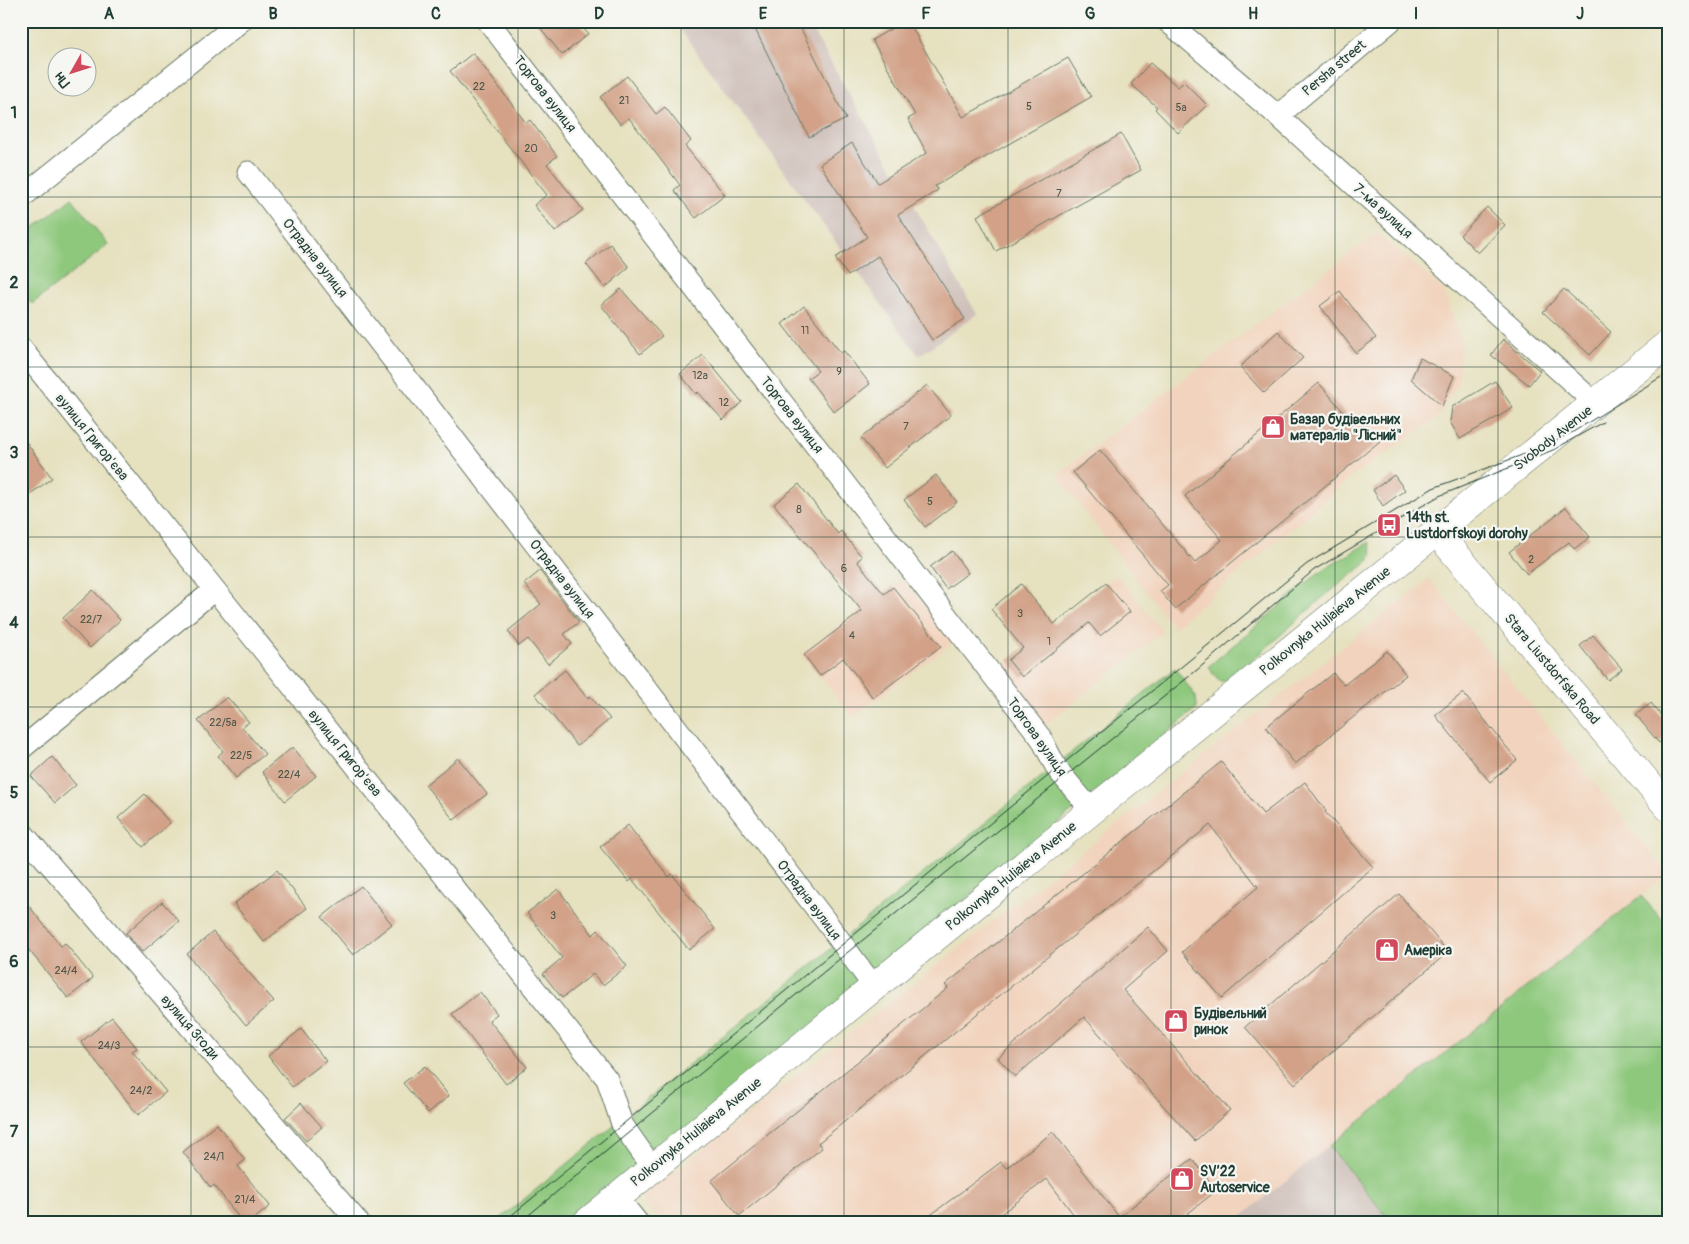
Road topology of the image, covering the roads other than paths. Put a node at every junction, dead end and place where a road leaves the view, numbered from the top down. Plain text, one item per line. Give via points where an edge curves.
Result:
1 (241, 21) edge
2 (488, 21) edge
3 (1167, 21) edge
4 (1391, 21) edge
5 (1278, 116) junction
6 (248, 172) dead end
7 (21, 198) edge
8 (1668, 344) edge
9 (21, 348) edge
10 (1596, 404) junction
11 (1436, 531) junction
12 (214, 590) junction
13 (21, 749) edge
14 (1668, 807) edge
15 (1092, 811) junction
16 (21, 831) edge
17 (874, 987) junction
18 (652, 1167) junction
19 (616, 1197) junction
20 (359, 1223) edge
21 (586, 1223) edge
22 (638, 1223) edge

1 - 7 street
2 - 15 street, Торгова вулиця via 1041,738 1057,769
3 - 5 street, 7-ма вулиця
4 - 5 street, Persha street
5 - 10 street, 7-ма вулиця
6 - 17 street, Отрадна вулиця
8 - 10 main road, Svobody Avenue
9 - 12 street, вулиця Григор'єва
10 - 11 main road, Svobody Avenue
11 - 14 main road, Stara Liustdorfska Road
11 - 15 main road, Polkovnyka Huliaieva Avenue
12 - 13 street
12 - 18 street, вулиця Григор'єва via 606,1080 622,1124
15 - 17 main road, Polkovnyka Huliaieva Avenue
16 - 20 street, вулиця Згоди
17 - 18 main road, Polkovnyka Huliaieva Avenue
18 - 19 main road, Polkovnyka Huliaieva Avenue
19 - 21 main road, Polkovnyka Huliaieva Avenue
19 - 22 street

